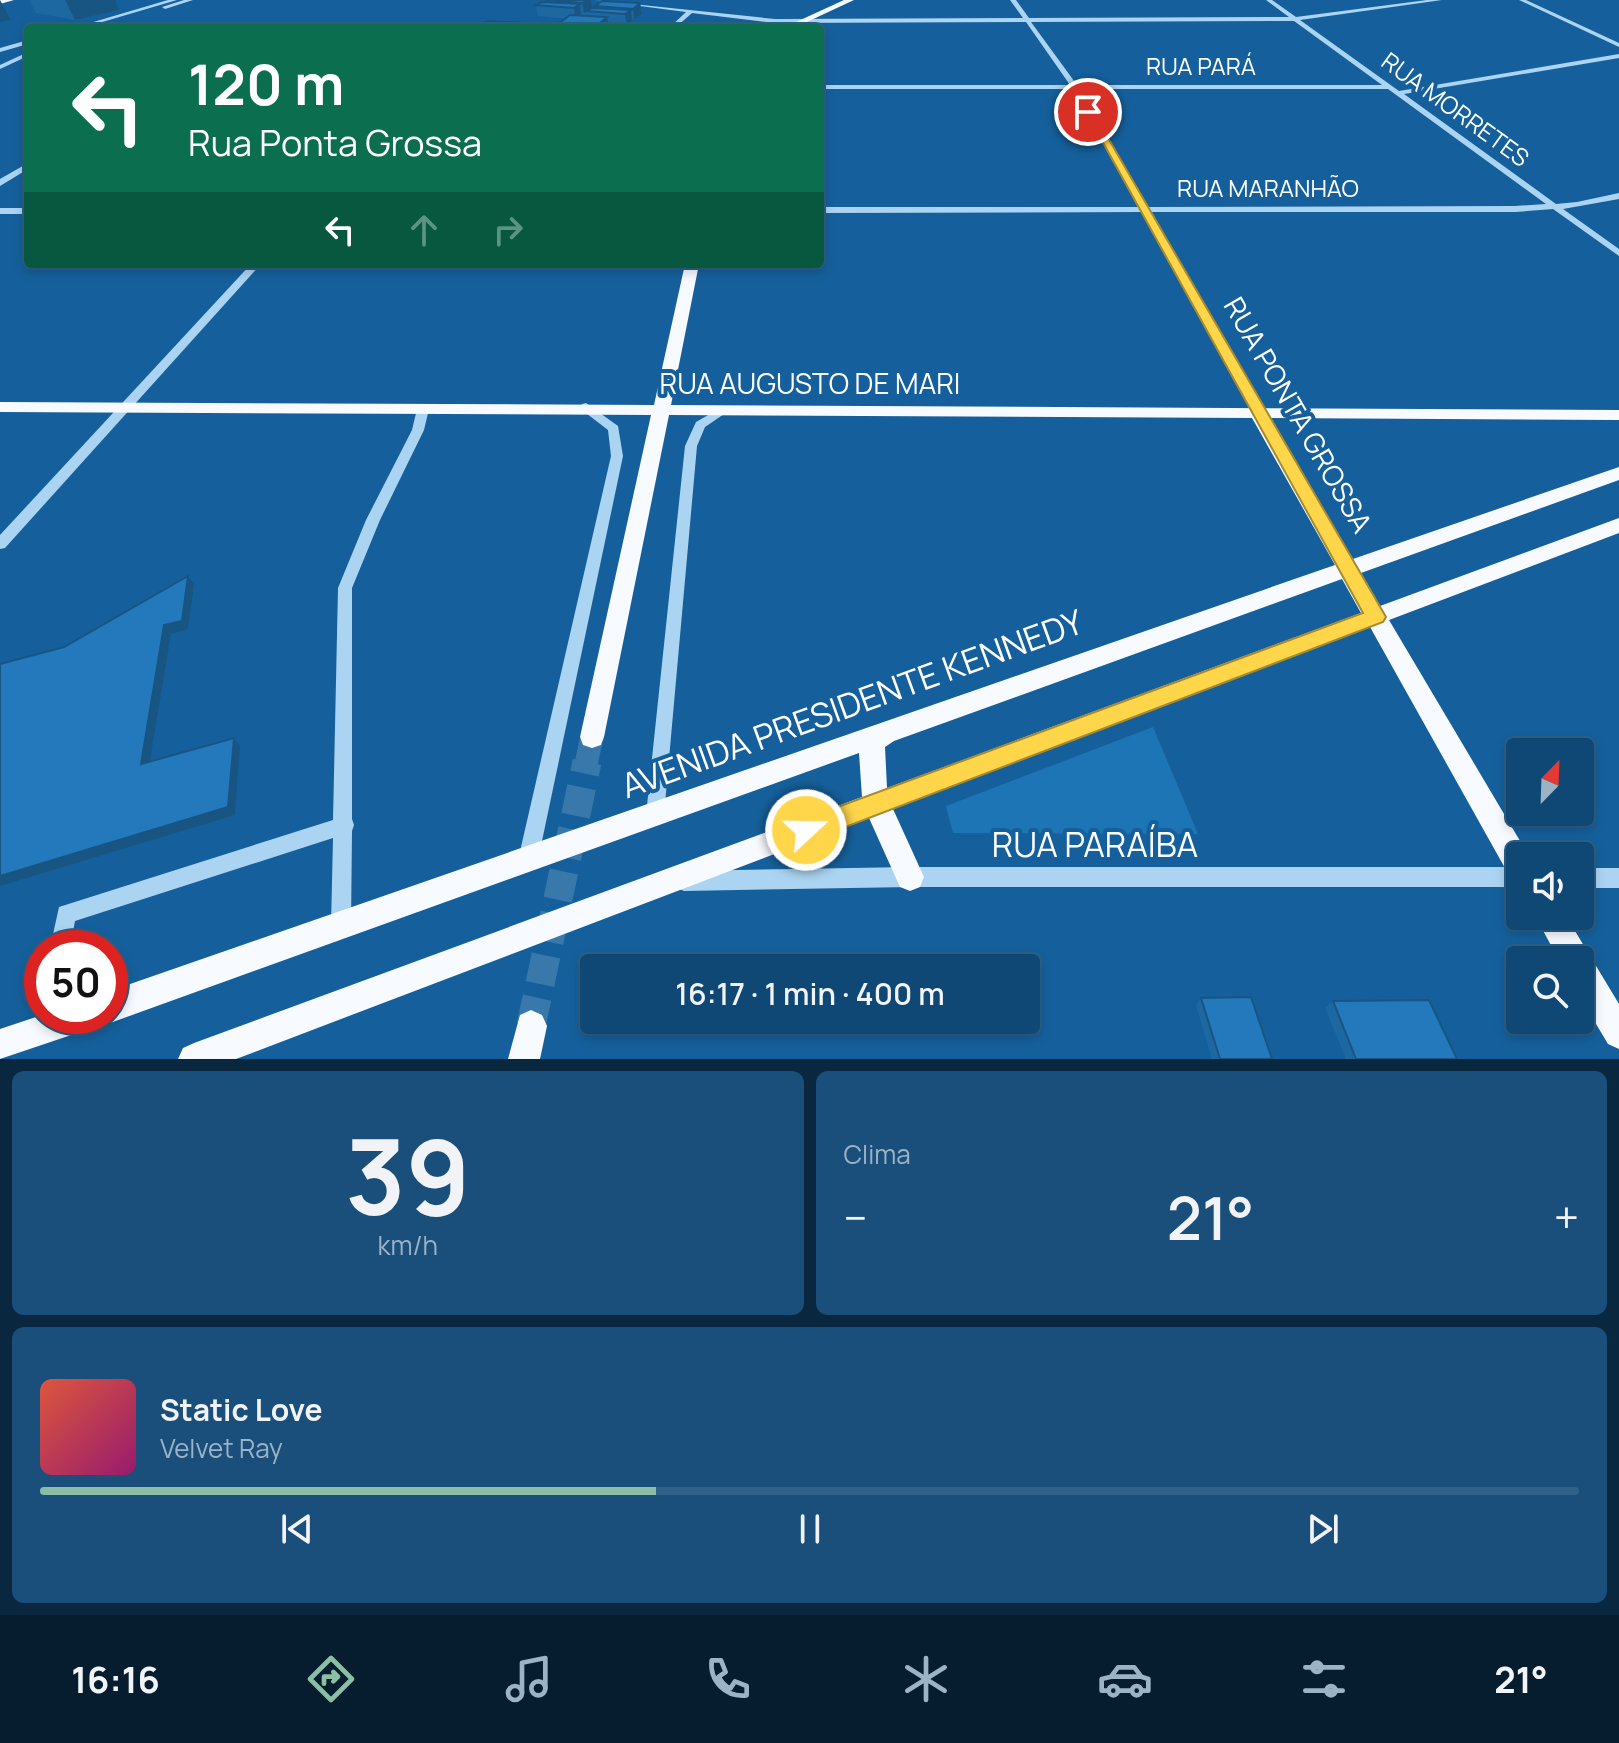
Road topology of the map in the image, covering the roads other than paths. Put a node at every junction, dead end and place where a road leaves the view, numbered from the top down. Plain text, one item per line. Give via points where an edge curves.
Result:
1 (10, 0) edge
2 (174, 0) edge
3 (190, 0) edge
4 (597, 0) edge
5 (850, 0) edge
6 (1013, 0) edge
7 (1269, 0) edge
8 (1439, 0) edge
9 (1522, 0) edge
10 (0, 2) edge
11 (197, 2) dead end
12 (691, 11) junction
13 (726, 16) junction
14 (1295, 19) junction
15 (801, 20) junction
16 (1027, 20) junction
17 (719, 23) dead end
18 (90, 24) edge
19 (106, 24) edge
20 (123, 24) edge
21 (676, 24) edge
22 (794, 24) edge
23 (24, 45) edge
24 (1619, 45) edge
25 (24, 46) edge
26 (0, 50) edge
27 (24, 56) edge
28 (1619, 56) edge
29 (0, 58) edge
30 (0, 67) edge
31 (824, 87) edge
32 (1075, 87) junction
33 (1394, 90) junction
34 (24, 168) edge
35 (0, 183) edge
36 (1619, 196) edge
37 (1555, 207) junction
38 (824, 210) edge
39 (1141, 210) junction
40 (0, 211) edge
41 (24, 211) edge
42 (1619, 253) edge
43 (252, 268) edge
44 (691, 268) edge
45 (0, 407) edge
46 (122, 407) junction
47 (586, 407) junction
48 (423, 409) junction
49 (661, 410) junction
50 (724, 410) junction
51 (1258, 414) junction
52 (1619, 415) edge
53 (1619, 473) edge
54 (1619, 525) edge
55 (0, 544) edge
56 (1348, 569) junction
57 (1376, 617) junction
58 (885, 733) junction
59 (592, 737) tunnel mouth
60 (876, 803) junction
61 (655, 815) junction
62 (345, 825) junction
63 (1506, 843) edge
64 (528, 860) junction
65 (910, 877) junction
66 (1506, 877) edge
67 (1594, 878) edge
68 (1619, 878) edge
69 (670, 881) junction
70 (341, 925) junction
71 (63, 930) edge
72 (1594, 991) edge
73 (128, 1001) edge
74 (531, 1026) tunnel mouth
75 (1619, 1033) edge
76 (24, 1034) edge
77 (0, 1045) edge
78 (194, 1059) edge
79 (524, 1059) edge

1 - 10 main road
2 - 18 street
3 - 19 street
4 - 12 street
5 - 15 main road
6 - 16 street, RUA PONTA GROSSA
7 - 14 street, RUA MORRETES
8 - 14 street
9 - 24 street
11 - 20 street
12 - 13 street
12 - 21 street
13 - 15 street
13 - 17 street
14 - 16 street
14 - 33 street, RUA MORRETES
15 - 16 street
15 - 22 main road
16 - 32 street, RUA PONTA GROSSA
23 - 26 street
25 - 29 street
27 - 30 street
28 - 33 street, RUA PARÁ
31 - 32 street, RUA PARÁ
32 - 33 street, RUA PARÁ
32 - 39 street, RUA PONTA GROSSA
33 - 37 street, RUA MORRETES
34 - 35 street
36 - 37 street, RUA MARANHÃO
37 - 39 street, RUA MARANHÃO
37 - 42 street, RUA MORRETES
38 - 39 street, RUA MARANHÃO
39 - 51 street, RUA PONTA GROSSA
40 - 41 street
43 - 46 street
44 - 49 main road
45 - 46 main road, RUA AUGUSTO DE MARI
46 - 48 main road, RUA AUGUSTO DE MARI
46 - 55 street
47 - 48 main road, RUA AUGUSTO DE MARI
47 - 49 main road, RUA AUGUSTO DE MARI
47 - 64 street via 614,429 617,456
48 - 62 street via 345,588
49 - 50 main road, RUA AUGUSTO DE MARI
49 - 59 main road
50 - 51 main road, RUA AUGUSTO DE MARI
50 - 61 street via 700,425 691,446
51 - 52 main road, RUA AUGUSTO DE MARI
51 - 56 main road, RUA PONTA GROSSA
53 - 56 main road, AVENIDA PRESIDENTE KENNEDY
54 - 57 main road
56 - 57 main road, RUA PONTA GROSSA
56 - 58 main road, AVENIDA PRESIDENTE KENNEDY
57 - 60 main road
57 - 63 main road, RUA PONTA GROSSA
58 - 60 main road via 873,742 868,771
58 - 61 main road, AVENIDA PRESIDENTE KENNEDY
60 - 65 main road
60 - 69 main road
61 - 64 main road, AVENIDA PRESIDENTE KENNEDY
62 - 70 street
62 - 71 street via 66,914
64 - 70 main road, AVENIDA PRESIDENTE KENNEDY
65 - 66 street, RUA PARAÍBA
65 - 69 street, RUA PARAÍBA
67 - 68 street
69 - 78 main road
70 - 73 main road, AVENIDA PRESIDENTE KENNEDY
72 - 75 main road
74 - 79 main road
76 - 77 main road

